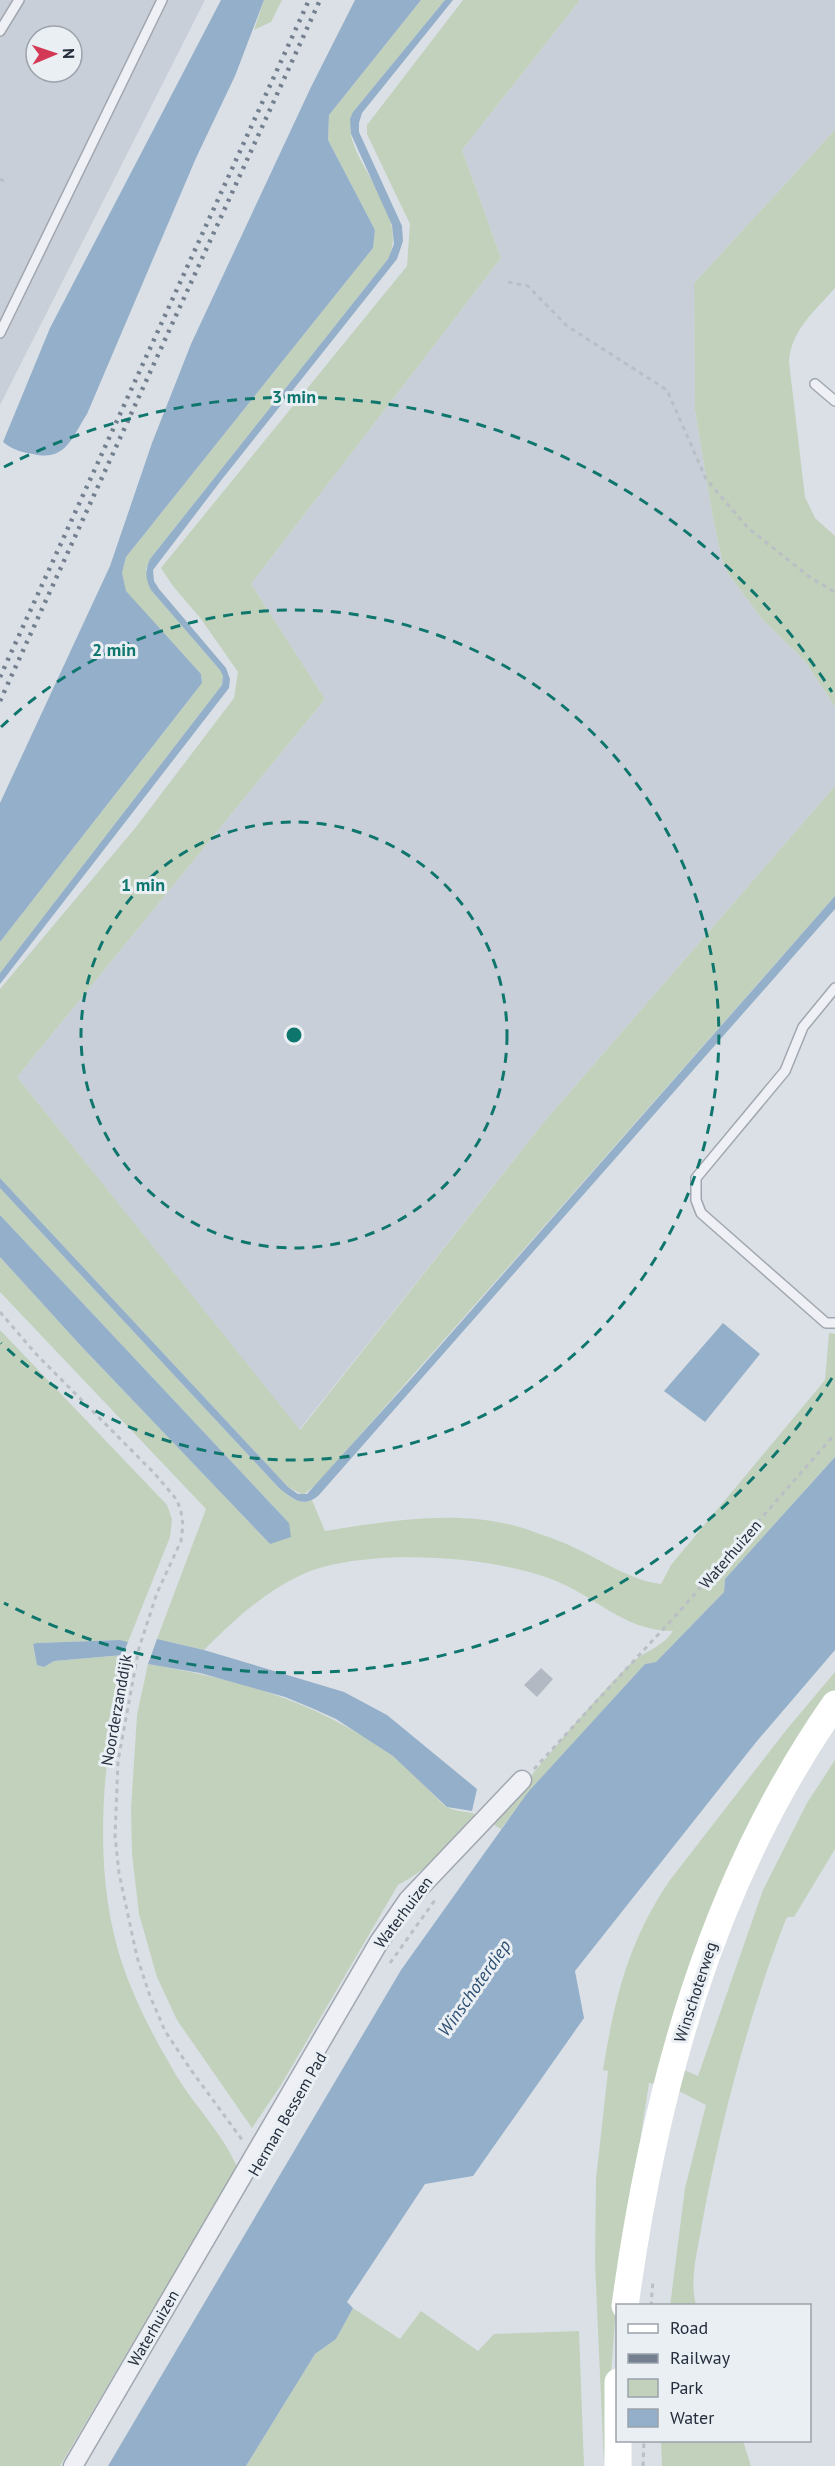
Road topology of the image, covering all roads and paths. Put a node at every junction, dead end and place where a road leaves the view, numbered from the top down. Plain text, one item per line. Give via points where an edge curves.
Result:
1 (19, 0) edge
2 (162, 0) edge
3 (0, 31) edge
4 (508, 282) dead end
5 (0, 333) edge
6 (815, 384) dead end
7 (835, 401) edge
8 (835, 592) edge
9 (835, 988) edge
10 (0, 1312) edge
11 (835, 1323) edge
12 (835, 1434) edge
13 (835, 1704) edge
14 (522, 1780) joint
15 (439, 1894) dead end
16 (384, 1972) dead end
17 (255, 2155) junction
18 (654, 2272) dead end
19 (625, 2304) edge
20 (651, 2304) edge
21 (618, 2442) edge
22 (644, 2442) edge
23 (73, 2466) edge
24 (618, 2466) edge
25 (643, 2466) edge

1 - 3 lane
2 - 5 lane
4 - 8 path via 528,286 567,326 667,390 706,479 748,528
6 - 7 lane
9 - 11 lane via 802,1027 784,1071 696,1178 696,1200 701,1213 826,1323
10 - 17 path, Noorderzanddijk via 36,1354 155,1474 177,1500 181,1512 181,1541 157,1593 132,1683 117,1772 119,1873 137,1957 165,2031
12 - 14 path, Waterhuizen via 678,1613
13 - 19 main road, Winschoterweg via 770,1810 734,1883 705,1958 683,2023 653,2140
14 - 17 street, Waterhuizen via 408,1900
15 - 16 path
17 - 23 street, Waterhuizen
18 - 20 path
21 - 24 main road
22 - 25 path

